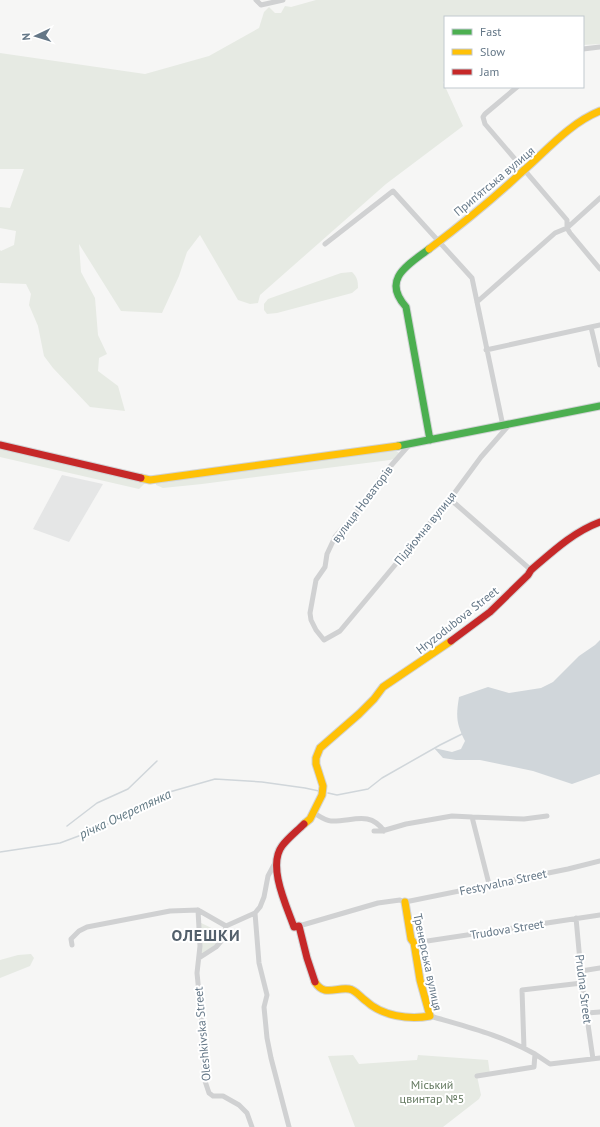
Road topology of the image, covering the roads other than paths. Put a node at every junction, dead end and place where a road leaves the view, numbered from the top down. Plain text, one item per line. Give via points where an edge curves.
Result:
1 (256, 0) edge
2 (283, 0) edge
3 (600, 47) edge
4 (584, 49) edge
5 (516, 88) edge
6 (600, 111) edge
7 (525, 170) junction
8 (600, 198) edge
9 (567, 228) junction
10 (439, 242) junction
11 (325, 244) dead end
12 (600, 269) edge
13 (477, 302) junction
14 (600, 325) edge
15 (591, 327) junction
16 (486, 350) junction
17 (600, 365) edge
18 (600, 406) edge
19 (506, 425) junction
20 (430, 440) junction
21 (410, 444) junction
22 (0, 445) edge
23 (450, 499) junction
24 (600, 522) edge
25 (531, 570) junction
26 (340, 631) joint
27 (314, 813) junction
28 (547, 816) dead end
29 (472, 817) junction
30 (374, 831) dead end
31 (384, 831) junction
32 (600, 860) edge
33 (276, 861) junction
34 (489, 884) junction
35 (405, 902) junction
36 (198, 910) junction
37 (255, 913) junction
38 (600, 915) edge
39 (576, 918) junction
40 (226, 926) junction
41 (299, 926) junction
42 (414, 943) junction
43 (72, 945) dead end
44 (199, 958) junction
45 (600, 968) edge
46 (581, 971) junction
47 (582, 982) junction
48 (600, 1012) edge
49 (587, 1014) junction
50 (430, 1016) junction
51 (524, 1048) junction
52 (535, 1054) junction
53 (600, 1058) edge
54 (593, 1059) junction
55 (477, 1076) dead end
56 (252, 1127) edge
57 (289, 1127) edge

1 - 2 street via 261,5
3 - 4 street
5 - 7 street via 485,114 483,121
6 - 7 street, Прип’ятська вулиця via 583,119
7 - 9 street via 567,220
7 - 10 street, Прип’ятська вулиця
8 - 9 street
9 - 12 street
9 - 13 street via 555,233
10 - 11 street via 393,191
10 - 13 street via 472,278
10 - 20 street, Прип’ятська вулиця via 403,269 397,278 396,291 400,302 406,307
13 - 16 street
14 - 15 street
15 - 16 street
15 - 17 street
16 - 19 street
18 - 19 street
19 - 20 street
19 - 23 street, Підйомна вулиця
20 - 21 street
21 - 22 street via 150,480
21 - 26 street, вулиця Новаторів via 335,536 327,554 325,567 316,580 310,613 316,630 324,640
23 - 25 street
23 - 26 street, Підйомна вулиця
24 - 25 street, Hryzodubova Street via 587,527 560,545
25 - 27 street, Hryzodubova Street via 490,612 383,687 369,705 320,748 316,764 323,786
27 - 31 street via 330,821 368,818 379,824
27 - 33 street via 310,820 281,847
28 - 29 street via 524,819
29 - 31 street via 452,816 406,824
29 - 34 street
30 - 31 street
32 - 34 street, Festyvalna Street via 568,869
33 - 37 street via 268,876 260,907
33 - 41 street, Тренерська вулиця via 280,891 294,926
34 - 35 street, Festyvalna Street
35 - 41 street, Festyvalna Street via 400,900 378,903
35 - 42 street, Тренерська вулиця via 411,939
36 - 40 street
36 - 43 street via 170,911 87,927 71,939
36 - 44 street, Oleshkivska Street
37 - 40 street
37 - 57 street via 259,963 266,995 264,1007 267,1038
38 - 39 street, Trudova Street
39 - 42 street, Trudova Street
39 - 46 street, Prudna Street
40 - 44 street via 223,939
41 - 50 street, Тренерська вулиця via 312,976 318,987 325,990 354,990 369,1004 396,1015 412,1018
42 - 50 street, Тренерська вулиця via 420,983
44 - 56 street, Oleshkivska Street via 196,973 204,1043 204,1078 209,1093 213,1096 224,1096 239,1105 247,1113
45 - 46 street
46 - 47 street, Prudna Street
47 - 49 street, Prudna Street
47 - 51 street via 522,990
48 - 49 street
49 - 54 street, Prudna Street
50 - 51 street via 507,1039
51 - 52 street
52 - 54 street via 550,1064
52 - 55 street via 534,1067
53 - 54 street

